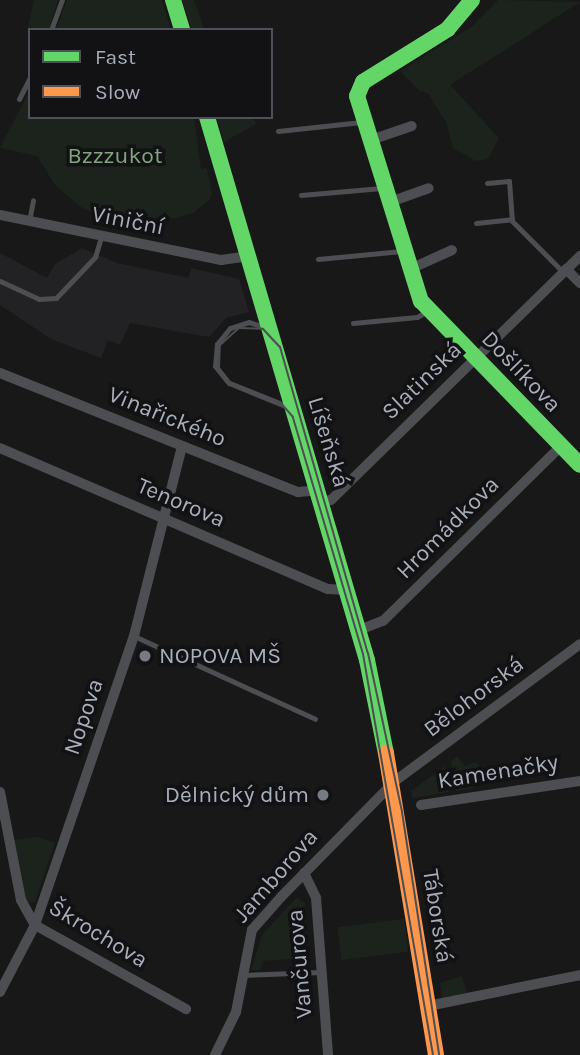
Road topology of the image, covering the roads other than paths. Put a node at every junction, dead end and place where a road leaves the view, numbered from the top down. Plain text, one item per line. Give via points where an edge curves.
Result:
1 (62, 0) edge
2 (173, 0) edge
3 (472, 0) edge
4 (52, 28) edge
5 (181, 28) edge
6 (28, 81) edge
7 (19, 99) dead end
8 (208, 119) edge
9 (365, 121) junction
10 (412, 126) dead end
11 (278, 131) dead end
12 (372, 140) junction
13 (487, 183) dead end
14 (429, 188) dead end
15 (301, 195) dead end
16 (388, 195) junction
17 (33, 201) dead end
18 (0, 215) edge
19 (512, 219) junction
20 (29, 221) junction
21 (475, 223) dead end
22 (101, 237) junction
23 (452, 250) dead end
24 (404, 251) junction
25 (248, 256) junction
26 (580, 256) edge
27 (318, 259) dead end
28 (410, 269) junction
29 (565, 271) junction
30 (0, 281) edge
31 (580, 283) edge
32 (429, 310) junction
33 (353, 323) dead end
34 (270, 330) junction
35 (475, 359) junction
36 (0, 373) edge
37 (296, 415) junction
38 (182, 446) junction
39 (561, 446) junction
40 (0, 448) edge
41 (580, 465) edge
42 (320, 496) junction
43 (163, 518) junction
44 (347, 590) junction
45 (359, 630) junction
46 (134, 636) junction
47 (580, 644) edge
48 (315, 719) dead end
49 (580, 780) edge
50 (393, 783) junction
51 (0, 792) edge
52 (421, 804) dead end
53 (304, 873) junction
54 (35, 925) junction
55 (322, 972) junction
56 (243, 975) junction
57 (580, 975) edge
58 (0, 992) edge
59 (428, 1006) junction
60 (186, 1009) dead end
61 (215, 1055) edge
62 (328, 1055) edge
63 (436, 1055) edge

1 - 4 lane
2 - 5 street
3 - 9 street, Došlíkova via 447,29 363,82 358,96
6 - 7 lane
8 - 25 street, Líšeňská
9 - 11 lane
9 - 12 street, Došlíkova
10 - 12 street
12 - 16 street, Došlíkova
13 - 19 lane via 509,181
14 - 16 street
15 - 16 lane
16 - 24 street, Došlíkova
17 - 20 lane
18 - 20 street, Viniční
19 - 21 lane
19 - 29 lane
20 - 22 street, Viniční
22 - 25 street, Viniční via 221,260
22 - 30 lane via 95,257 56,298 39,299
23 - 28 street
24 - 27 lane
24 - 28 street, Došlíkova
25 - 34 street, Líšeňská
26 - 29 street, Slatinská
28 - 32 street, Došlíkova via 417,293
29 - 31 street
29 - 35 street, Slatinská
32 - 33 lane via 416,317
32 - 35 street, Došlíkova
34 - 37 street, Líšeňská
34 - 37 lane via 254,323 230,328 217,344 215,366 229,383 280,402
35 - 39 street, Došlíkova
35 - 42 street, Slatinská via 331,500
36 - 38 street, Vinařického
37 - 42 street, Líšeňská
38 - 42 street, Vinařického via 298,492
38 - 43 street, Nopova
39 - 41 street, Došlíkova
39 - 45 street, Hromádkova via 383,621
40 - 43 street, Tenorova
42 - 44 street, Líšeňská
43 - 44 street, Tenorova via 328,589
43 - 46 street, Nopova
44 - 45 street, Líšeňská
45 - 50 street, Líšeňská
46 - 48 lane
46 - 54 street, Nopova
47 - 50 street, Bělohorská
49 - 52 street, Kamenačky
50 - 53 street, Jamborova
50 - 59 street, Táborská
51 - 54 street, Škrochova via 21,900
53 - 55 street, Vančurova via 316,898
53 - 56 street, Jamborova via 252,930
54 - 58 street, Nopova
54 - 60 street, Škrochova
55 - 56 lane
55 - 62 street, Vančurova
56 - 61 street, Jamborova via 236,1012
57 - 59 street
59 - 63 street, Táborská

